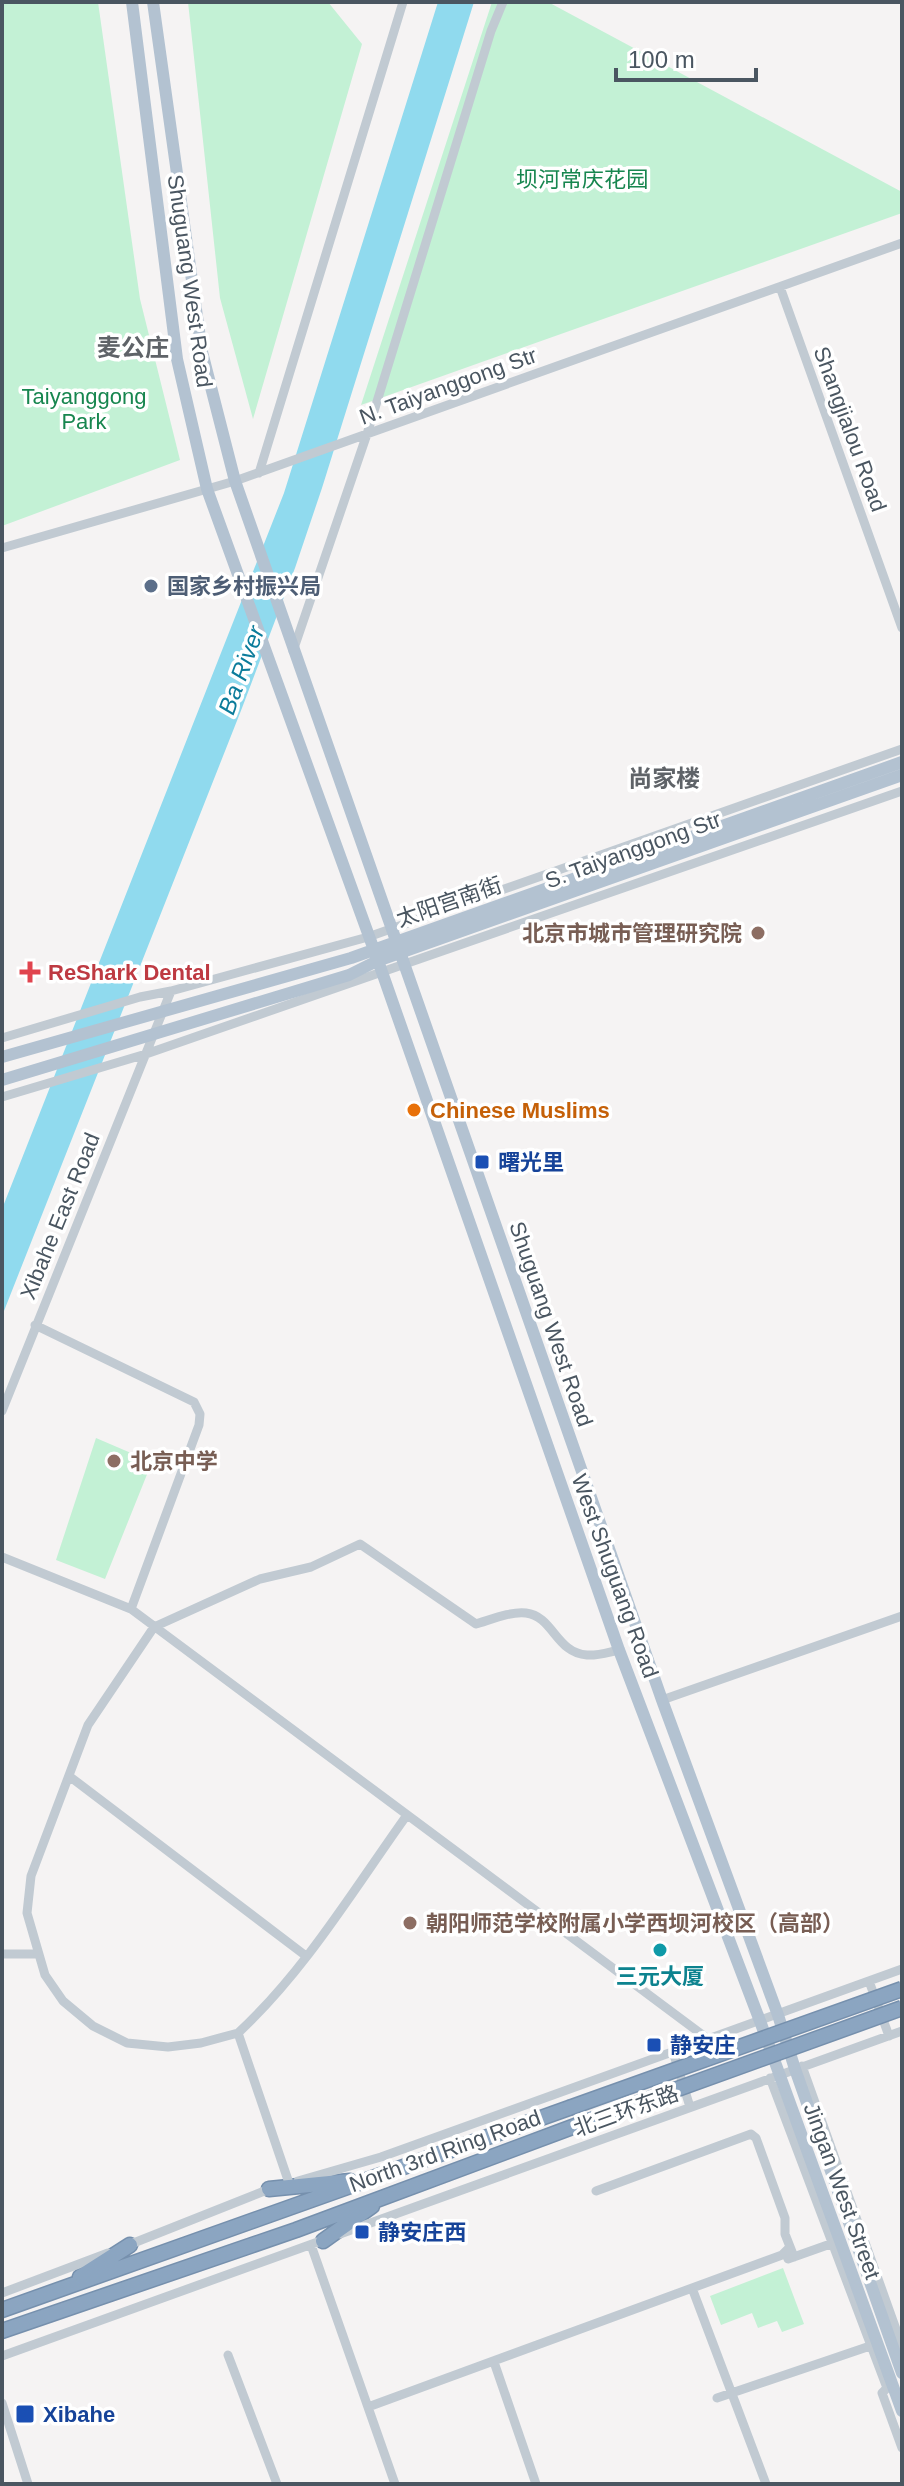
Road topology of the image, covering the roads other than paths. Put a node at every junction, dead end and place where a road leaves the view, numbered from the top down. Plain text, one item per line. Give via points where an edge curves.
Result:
1 (132, 2) edge
2 (153, 2) edge
3 (403, 2) edge
4 (503, 2) edge
5 (902, 243) edge
6 (780, 287) junction
7 (366, 434) junction
8 (259, 472) junction
9 (235, 481) junction
10 (207, 489) junction
11 (2, 548) edge
12 (902, 628) edge
13 (292, 648) junction
14 (902, 749) edge
15 (902, 762) edge
16 (902, 775) edge
17 (902, 791) edge
18 (398, 947) junction
19 (375, 955) junction
20 (171, 991) junction
21 (164, 1011) junction
22 (154, 1036) junction
23 (2, 1038) edge
24 (146, 1054) junction
25 (2, 1057) edge
26 (2, 1080) edge
27 (2, 1097) edge
28 (35, 1325) junction
29 (2, 1411) edge
30 (2, 1557) edge
31 (131, 1609) junction
32 (902, 1616) edge
33 (154, 1627) junction
34 (619, 1650) junction
35 (662, 1700) junction
36 (69, 1776) junction
37 (407, 1815) junction
38 (2, 1954) edge
39 (37, 1954) junction
40 (306, 1956) junction
41 (902, 1969) edge
42 (869, 1981) junction
43 (902, 1989) edge
44 (902, 2008) edge
45 (778, 2015) junction
46 (760, 2021) junction
47 (902, 2031) edge
48 (238, 2033) junction
49 (889, 2036) junction
50 (708, 2039) junction
51 (673, 2052) junction
52 (799, 2068) junction
53 (774, 2077) junction
54 (690, 2107) junction
55 (374, 2178) junction
56 (289, 2183) junction
57 (269, 2189) junction
58 (596, 2191) dead end
59 (390, 2193) junction
60 (860, 2224) junction
61 (836, 2242) junction
62 (317, 2243) junction
63 (130, 2245) junction
64 (791, 2254) junction
65 (860, 2255) junction
66 (692, 2288) junction
67 (61, 2289) junction
68 (2, 2293) edge
69 (2, 2310) edge
70 (2, 2331) edge
71 (874, 2345) junction
72 (902, 2346) edge
73 (228, 2355) dead end
74 (2, 2356) edge
75 (494, 2362) junction
76 (902, 2373) edge
77 (732, 2393) junction
78 (717, 2398) dead end
79 (2, 2403) edge
80 (368, 2407) junction
81 (902, 2411) edge
82 (902, 2448) edge
83 (28, 2484) edge
84 (277, 2484) edge
85 (395, 2484) edge
86 (536, 2484) edge
87 (766, 2484) edge

1 - 10 main road, Shuguang West Road via 177,359
2 - 9 main road, Shuguang West Road via 202,352
3 - 8 street
4 - 7 street
5 - 6 street, N. Taiyanggong Str
6 - 7 street, N. Taiyanggong Str
6 - 12 street, Shangjialou Road
7 - 8 street, N. Taiyanggong Str
7 - 13 street
8 - 9 street, N. Taiyanggong Str
9 - 10 street, N. Taiyanggong Str
9 - 13 main road, Shuguang West Road
10 - 11 street, N. Taiyanggong Str
10 - 19 main road, Shuguang West Road
13 - 18 main road, Shuguang West Road
14 - 18 street, 太阳宫南街
15 - 18 main road, 太阳宫南街
16 - 18 main road, S. Taiyanggong Str
17 - 18 street, 太阳宫南街
18 - 19 main road, S. Taiyanggong Str
18 - 19 street, 太阳宫南街
18 - 35 main road, Shuguang West Road
19 - 20 street, 太阳宫南街
19 - 21 main road, 太阳宫南街
19 - 22 main road, 太阳宫南街 via 349,975
19 - 24 street, 太阳宫南街
19 - 34 main road, West Shuguang Road
20 - 21 street, Xibahe East Road
20 - 23 street, 太阳宫南街
21 - 22 street, Xibahe East Road
21 - 25 main road, 太阳宫南街
22 - 24 street, Xibahe East Road
22 - 26 main road, 太阳宫南街
24 - 27 street, 太阳宫南街
24 - 28 street, Xibahe East Road
28 - 29 street, Xibahe East Road
28 - 31 street via 194,1402 200,1414
30 - 31 street
31 - 33 street
32 - 35 street
33 - 34 street via 260,1579 311,1567 360,1544 476,1624 523,1612 541,1617 575,1653
33 - 36 street via 88,1725
33 - 37 street
34 - 46 main road, West Shuguang Road
35 - 45 main road, Shuguang West Road
36 - 39 street via 31,1876 27,1913
36 - 40 street
37 - 40 street
37 - 50 street
38 - 39 street
39 - 48 street via 63,2001 93,2026 127,2043 168,2047
40 - 48 street
41 - 42 street
42 - 45 street
42 - 49 street
43 - 55 highway, North 3rd Ring Road, bridge
44 - 59 highway, North 3rd Ring Road, bridge
45 - 46 street, 北三环东路
45 - 52 main road, Jingan West Street
46 - 50 street, 北三环东路
46 - 53 main road, West Shuguang Road
47 - 49 street, 北三环东路
48 - 56 street
49 - 52 street, 北三环东路
50 - 51 street, 北三环东路
51 - 54 street
51 - 56 street, 北三环东路 via 381,2157
52 - 53 street, 北三环东路
52 - 60 street
52 - 65 main road, Jingan West Street
53 - 54 street, 北三环东路
53 - 61 main road, Jingan West Street
54 - 62 street, 北三环东路
55 - 57 highway
55 - 67 highway, North 3rd Ring Road
56 - 57 street, 北三环东路
57 - 63 street, 北三环东路
58 - 64 street via 751,2134 785,2218
59 - 62 highway
59 - 70 highway, North 3rd Ring Road
60 - 65 street
60 - 72 street
61 - 64 street
61 - 71 main road, Jingan West Street
62 - 74 street, 北三环东路
62 - 80 street
63 - 67 highway
63 - 68 street, 北三环东路
64 - 66 street
65 - 76 main road, Jingan West Street
66 - 75 street
66 - 77 street
67 - 69 highway, North 3rd Ring Road
71 - 77 street
71 - 81 main road, Jingan West Street
71 - 82 street via 887,2388 882,2393
73 - 84 street
75 - 80 street
75 - 86 street
77 - 78 street
77 - 87 street
79 - 83 street
80 - 85 street

